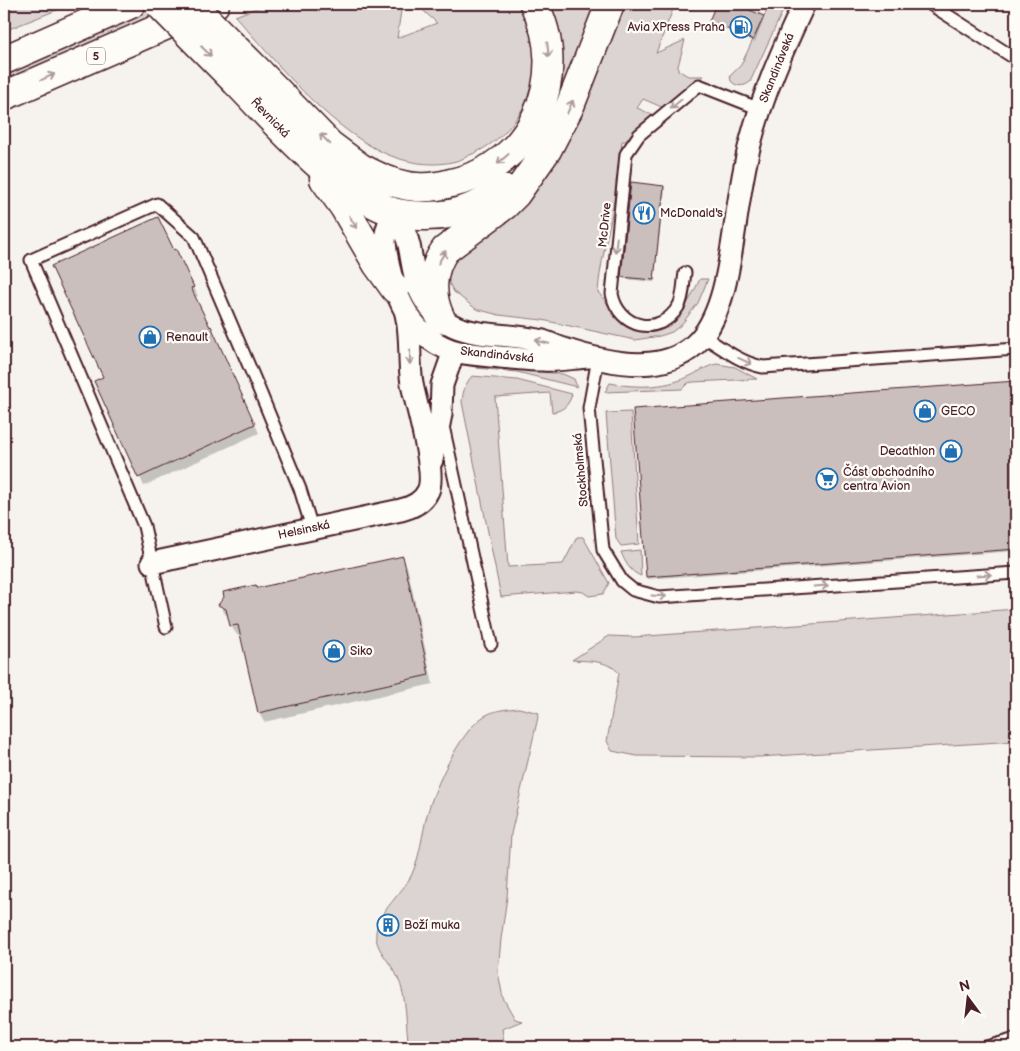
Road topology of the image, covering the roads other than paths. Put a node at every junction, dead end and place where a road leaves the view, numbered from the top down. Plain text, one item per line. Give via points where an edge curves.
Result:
1 (116, 4) edge
2 (131, 4) edge
3 (159, 4) edge
4 (214, 4) edge
5 (223, 4) edge
6 (534, 4) edge
7 (610, 4) edge
8 (804, 4) edge
9 (930, 4) edge
10 (189, 10) edge
11 (4, 40) edge
12 (1016, 59) edge
13 (4, 60) edge
14 (247, 77) junction
15 (4, 96) edge
16 (760, 109) junction
17 (305, 154) junction
18 (363, 169) junction
19 (532, 170) junction
20 (429, 187) junction
21 (396, 213) junction
22 (685, 272) dead end
23 (400, 299) junction
24 (441, 320) junction
25 (703, 336) junction
26 (1016, 349) edge
27 (454, 351) junction
28 (593, 358) junction
29 (441, 414) junction
30 (430, 470) junction
31 (312, 528) junction
32 (152, 563) junction
33 (1016, 573) edge
34 (166, 627) dead end
35 (491, 644) dead end
36 (1016, 1039) edge
37 (986, 1047) edge

1 - 11 main road
2 - 13 main road
3 -> 14 main road, Řevnická, bridge
4 - 10 main road, 5
5 - 10 main road
6 -> 20 main road via 546,37 549,62 544,96 529,130 502,160 486,171 459,182
19 -> 7 main road via 556,136
8 - 16 street, Skandinávská
9 - 12 lane
10 - 14 main road, Řevnická, bridge
15 -> 10 main road, 5
14 - 17 main road, Řevnická
18 -> 14 main road, Řevnická
16 -> 22 lane, McDrive via 699,85 639,135 626,154 612,294 620,314 643,325 658,324 669,318 680,302
16 - 25 street, Skandinávská via 737,206 727,278 715,316
17 - 21 main road, Řevnická via 366,200
17 -> 23 main road via 344,207
18 - 20 main road via 392,182
18 - 21 main road via 383,190
19 - 21 main road, Řevnická via 498,194 461,212 435,217
24 -> 19 main road via 433,289 434,274 441,256 505,205
20 - 21 main road via 408,200
21 - 23 street, Skandinávská via 388,226 385,242
21 - 24 street, Skandinávská via 409,244 420,292
23 - 27 street, Skandinávská via 420,332
23 -> 30 street, Helsinská via 410,332 410,371
28 -> 24 street, Skandinávská via 542,341 464,331
25 -> 26 lane via 755,366 772,367
25 - 28 street, Skandinávská via 683,352 655,362 638,364
27 - 28 street, Skandinávská via 543,360
27 - 29 street, Helsinská via 442,386
28 -> 33 lane, Stockholmská via 589,408 603,550 618,575 632,590 659,597
29 - 30 street, Helsinská
29 - 35 lane
30 - 31 street, Helsinská via 429,489 411,508
31 - 32 street, Helsinská
31 - 32 lane via 300,489 194,237 157,204 31,260 144,526
32 - 34 lane
36 - 37 lane

